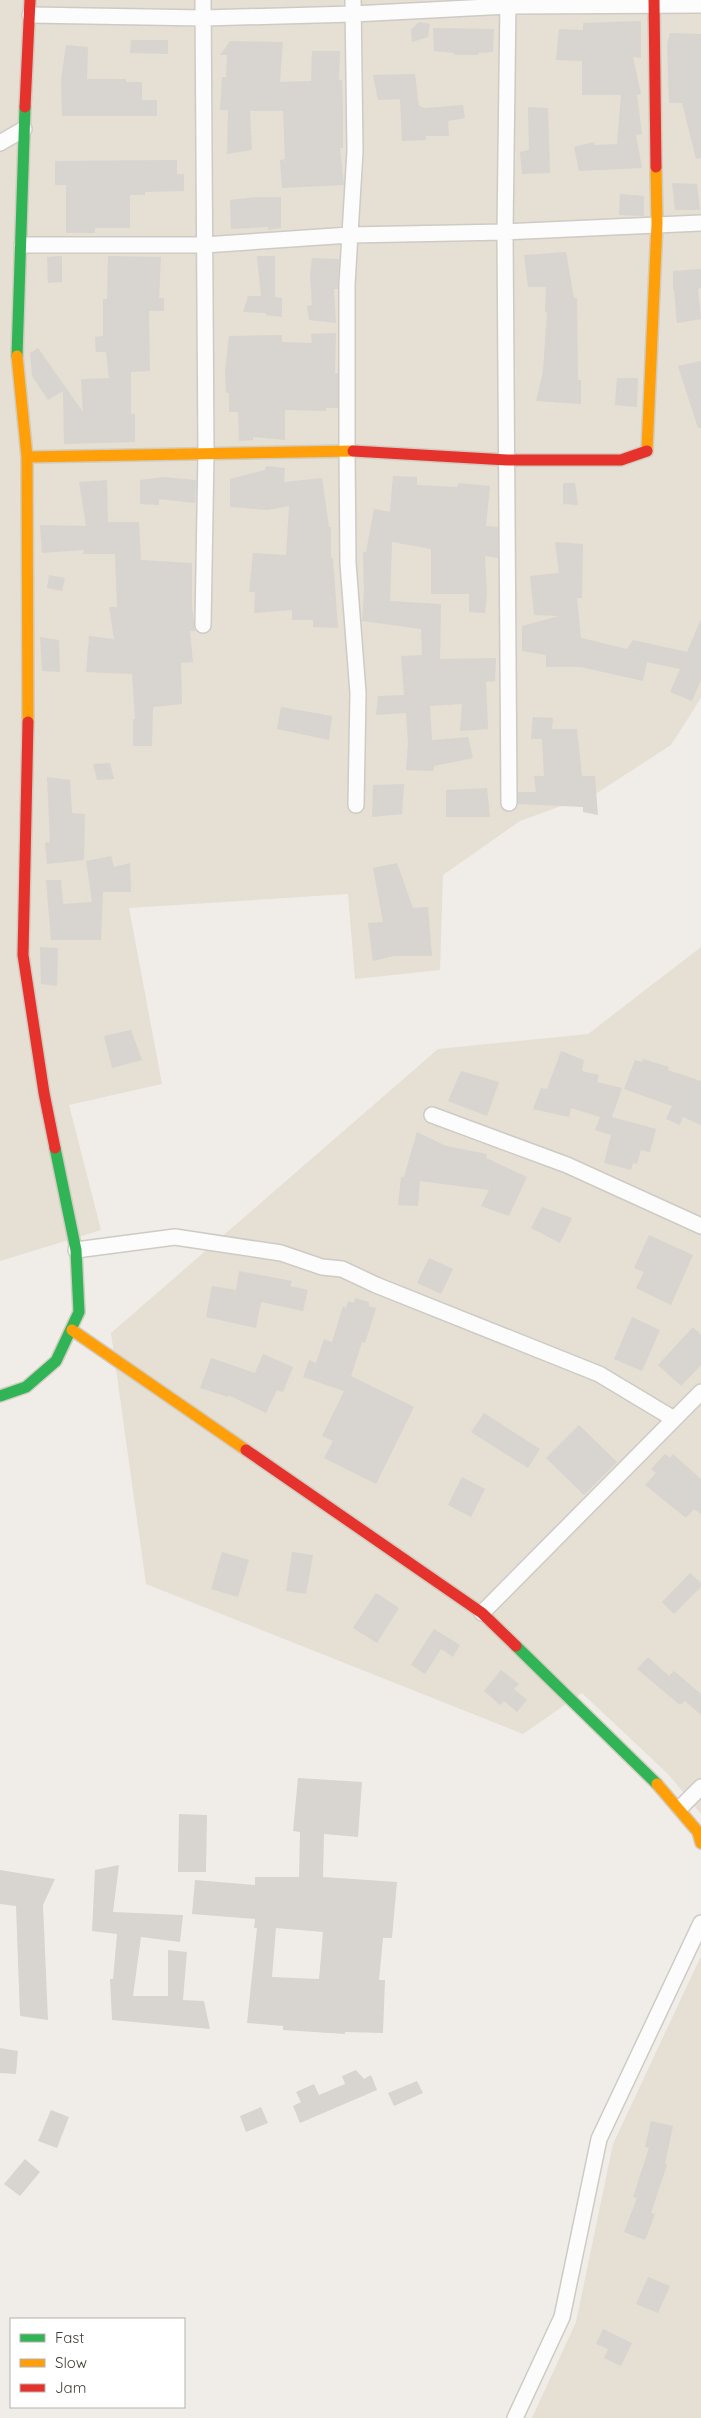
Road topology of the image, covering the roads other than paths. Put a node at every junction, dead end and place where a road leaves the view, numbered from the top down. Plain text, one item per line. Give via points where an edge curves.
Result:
1 (203, 0) edge
2 (508, 3) edge
3 (654, 3) edge
4 (701, 5) edge
5 (30, 7) edge
6 (353, 7) edge
7 (204, 18) junction
8 (24, 129) junction
9 (0, 143) edge
10 (701, 223) edge
11 (657, 224) junction
12 (506, 232) junction
13 (350, 235) junction
14 (204, 244) junction
15 (22, 245) junction
16 (347, 451) junction
17 (206, 453) junction
18 (28, 457) junction
19 (508, 460) junction
20 (204, 625) dead end
21 (509, 803) dead end
22 (356, 805) dead end
23 (432, 1114) dead end
24 (701, 1226) edge
25 (76, 1250) junction
26 (72, 1330) junction
27 (701, 1392) edge
28 (0, 1396) edge
29 (674, 1419) junction
30 (482, 1613) junction
31 (701, 1786) edge
32 (680, 1808) junction
33 (701, 1843) edge
34 (701, 1923) edge
35 (515, 2418) edge

1 - 7 street
2 - 3 street
2 - 6 street
2 - 12 street
3 - 4 street
3 - 11 street
5 - 7 street
5 - 8 street
6 - 7 street
6 - 13 street via 355,151
7 - 14 street
8 - 9 street
8 - 15 street
10 - 11 street
11 - 12 street
11 - 19 street via 648,450 620,460
12 - 13 street
12 - 19 street
13 - 14 street
13 - 16 street
14 - 15 street
14 - 17 street
15 - 18 street via 17,357
16 - 17 street
16 - 19 street
16 - 22 street via 348,563 358,693
17 - 18 street
17 - 20 street
18 - 25 street via 28,777 23,955 44,1093
19 - 21 street
23 - 24 street via 567,1166
25 - 26 street via 79,1312
25 - 29 street via 174,1237 281,1253 322,1268 342,1269 599,1374
26 - 28 street via 56,1361 26,1387
26 - 30 street
27 - 29 street
29 - 30 street
30 - 32 street
31 - 32 street
32 - 33 street via 698,1832
34 - 35 street via 599,2139 562,2317

